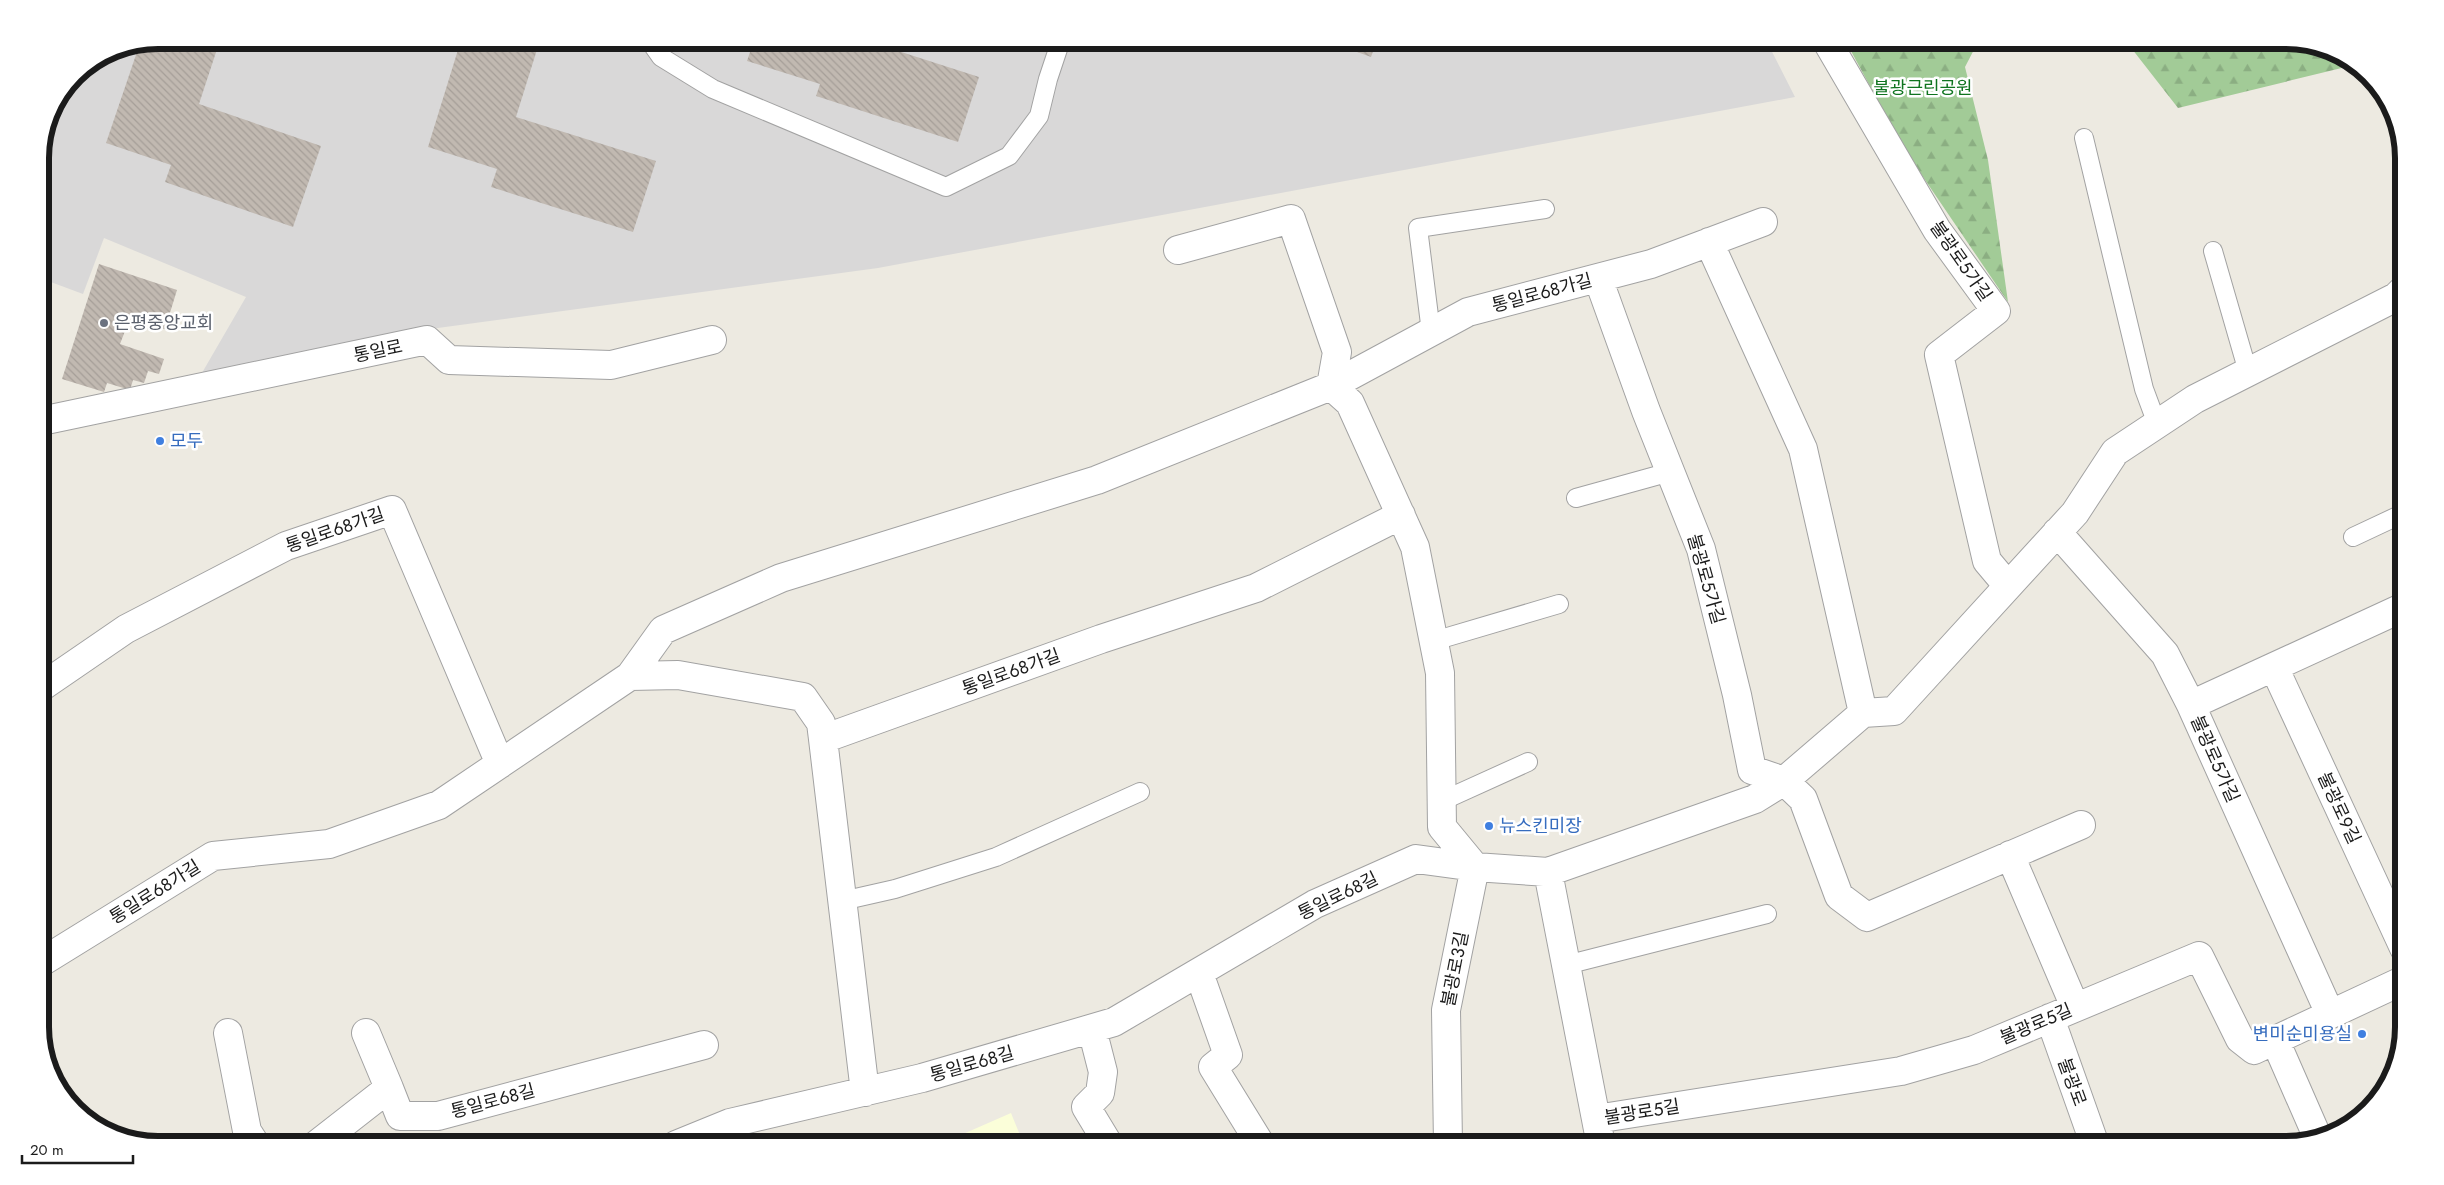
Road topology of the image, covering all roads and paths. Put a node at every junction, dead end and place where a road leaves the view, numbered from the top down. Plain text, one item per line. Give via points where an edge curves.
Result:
1 (655, 49) edge
2 (1058, 49) edge
3 (1831, 49) edge
4 (2084, 138) dead end
5 (1545, 209) dead end
6 (1763, 222) dead end
7 (1709, 242) junction
8 (1178, 250) dead end
9 (2213, 251) dead end
10 (1598, 278) junction
11 (2395, 304) edge
12 (1431, 332) junction
13 (712, 340) dead end
14 (2248, 372) junction
15 (1332, 386) junction
16 (49, 419) edge
17 (2157, 424) junction
18 (1670, 472) junction
19 (1576, 498) dead end
20 (1401, 515) junction
21 (2395, 517) edge
22 (2057, 532) junction
23 (2353, 537) dead end
24 (2008, 586) junction
25 (1559, 604) dead end
26 (2395, 612) edge
27 (1434, 641) junction
28 (2274, 667) junction
29 (630, 676) junction
30 (49, 682) edge
31 (2191, 705) junction
32 (1863, 713) junction
33 (822, 739) junction
34 (1528, 762) dead end
35 (500, 764) junction
36 (1784, 780) junction
37 (1140, 792) dead end
38 (1442, 801) junction
39 (2081, 825) dead end
40 (2010, 855) junction
41 (1475, 867) junction
42 (1548, 872) junction
43 (842, 901) junction
44 (1767, 914) dead end
45 (2395, 929) edge
46 (49, 957) edge
47 (1566, 965) junction
48 (1199, 974) junction
49 (2395, 984) edge
50 (2075, 1007) junction
51 (2330, 1014) junction
52 (2050, 1018) junction
53 (1092, 1028) junction
54 (366, 1032) dead end
55 (228, 1033) dead end
56 (2275, 1040) junction
57 (704, 1045) dead end
58 (389, 1088) junction
59 (865, 1092) junction
60 (1598, 1132) edge
61 (2316, 1133) edge
62 (250, 1136) edge
63 (328, 1136) edge
64 (698, 1136) edge
65 (1103, 1136) edge
66 (1255, 1136) edge
67 (1448, 1136) edge
68 (2092, 1136) edge

1 - 2 lane via 661,57 713,89 946,187 1009,156 1039,116
3 - 24 street, 불광로5가길 via 1937,230 1996,311 1939,355 1987,561
4 - 17 lane via 2144,389
5 - 12 lane via 1418,228
6 - 7 street, 통일로68가길
7 - 10 street, 통일로68가길 via 1651,264
7 - 32 street via 1802,449
8 - 15 street via 1291,219 1337,352
9 - 14 lane
10 - 12 street, 통일로68가길 via 1468,312
10 - 18 street, 불광로5가길
11 - 14 street
12 - 15 street, 통일로68가길
13 - 16 street, 통일로 via 611,365 449,360 427,340
14 - 17 street via 2195,399
15 - 20 street via 1350,403
15 - 29 street, 통일로68가길 via 1097,480 781,578 663,630
17 - 22 street via 2115,452 2075,513
18 - 19 lane
18 - 36 street, 불광로5가길 via 1701,549 1752,770
20 - 27 street via 1416,547
20 - 33 street, 통일로68가길 via 1256,588 1101,639
21 - 23 lane
22 - 24 street
22 - 31 street, 불광로5가길 via 2166,654
24 - 32 street via 1894,711
25 - 27 lane
26 - 28 street
27 - 38 street via 1440,673
28 - 31 street
28 - 45 street, 불광로9길
29 - 33 street via 678,675 803,697 821,723
29 - 35 street, 통일로68가길
30 - 35 street, 통일로68가길 via 126,629 286,546 392,510
31 - 51 street, 불광로5가길
32 - 36 street
33 - 43 street
34 - 38 lane
35 - 46 street, 통일로68가길 via 439,804 329,844 213,856
36 - 40 street, 불광로5가길 via 1803,799 1839,896 1867,917
36 - 42 street via 1755,799
37 - 43 lane via 996,856 895,889
38 - 41 street via 1442,827
39 - 40 street, 불광로5가길
40 - 50 street
41 - 42 street
41 - 48 street, 통일로68길 via 1416,859 1314,904
41 - 67 street, 불광로3길 via 1446,1010
42 - 47 street, 불광로5길
43 - 59 street
44 - 47 lane
47 - 60 street, 불광로5길
48 - 53 street, 통일로68길 via 1114,1022
48 - 66 street via 1228,1055 1213,1067
49 - 51 street, 불광로5길
50 - 52 street, 불광로5길
50 - 56 street, 불광로5길 via 2199,956 2240,1038 2254,1050
51 - 56 street, 불광로5길
52 - 60 street, 불광로5길 via 1974,1050 1901,1071
52 - 68 street, 불광로
53 - 59 street, 통일로68길
53 - 65 street via 1103,1072 1100,1093 1086,1106
54 - 58 street
55 - 62 street
56 - 61 street
57 - 58 street, 통일로68길 via 438,1116 400,1116
58 - 63 street
59 - 64 street, 통일로68길 via 730,1123

